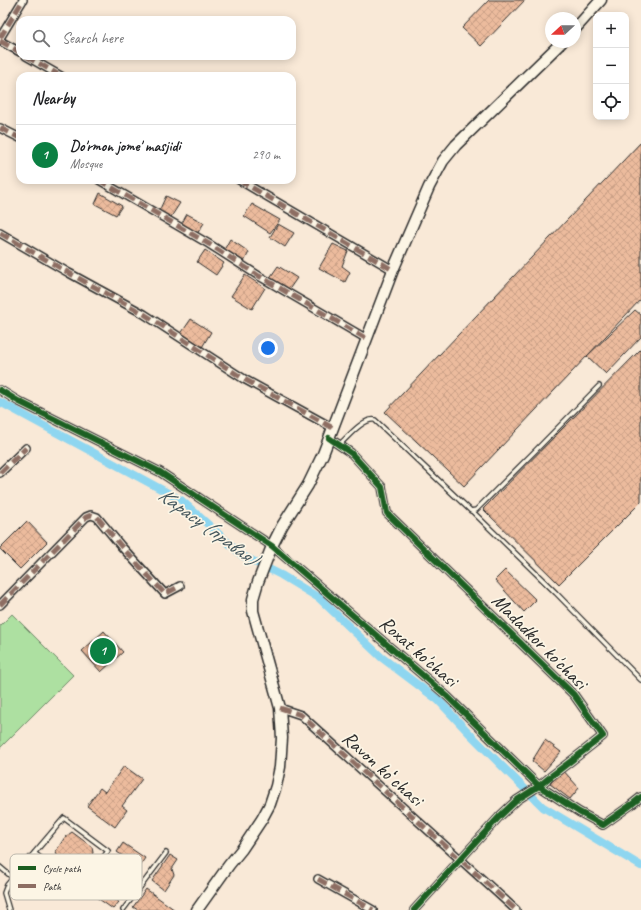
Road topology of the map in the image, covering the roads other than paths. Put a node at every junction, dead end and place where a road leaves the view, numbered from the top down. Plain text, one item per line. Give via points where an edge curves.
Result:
1 (23, 0) edge
2 (601, 0) edge
3 (581, 22) edge
4 (0, 40) edge
5 (556, 48) edge
6 (16, 50) edge
7 (33, 60) edge
8 (54, 72) edge
9 (0, 128) edge
10 (16, 136) edge
11 (106, 184) edge
12 (246, 184) edge
13 (0, 233) edge
14 (393, 270) junction
15 (367, 339) junction
16 (599, 386) dead end
17 (0, 390) edge
18 (333, 428) junction
19 (329, 438) junction
20 (339, 445) junction
21 (26, 448) dead end
22 (0, 474) edge
23 (472, 511) junction
24 (271, 548) junction
25 (180, 586) dead end
26 (0, 605) edge
27 (641, 680) edge
28 (280, 708) junction
29 (539, 786) junction
30 (641, 797) edge
31 (166, 852) dead end
32 (34, 853) edge
33 (106, 854) edge
34 (460, 859) junction
35 (0, 867) edge
36 (10, 875) edge
37 (318, 879) dead end
38 (10, 882) edge
39 (142, 884) edge
40 (130, 900) edge
41 (9, 910) edge
42 (123, 910) edge
43 (197, 910) edge
44 (374, 910) edge
45 (414, 910) edge
46 (516, 910) edge

1 - 4 street
2 - 3 main road
4 - 6 street
5 - 14 main road via 449,153 429,187
7 - 8 street
9 - 10 street
11 - 15 street
12 - 14 street
13 - 18 street via 144,314 244,379
14 - 15 main road
15 - 18 main road
16 - 23 lane via 476,510
17 - 24 street, Roxat ko'chasi via 160,472
18 - 19 main road
19 - 20 street, Madadkor ko'chasi
19 - 24 main road via 316,470
20 - 23 lane via 356,428 373,419
20 - 29 street, Madadkor ko'chasi via 351,453 382,487 386,513 574,695 603,736
21 - 22 street
23 - 27 lane
24 - 28 main road via 258,582 253,615
24 - 29 street, Roxat ko'chasi via 447,696
25 - 26 street via 165,594 97,517 91,515 86,517
28 - 34 street, Ravon koʻchasi via 301,715
28 - 43 main road via 281,760 270,804 253,833
29 - 30 street, Roxat ko'chasi via 603,825
29 - 34 street, Madadkor ko'chasi via 517,800
31 - 39 lane
32 - 33 lane via 64,818 108,851
34 - 45 street, Madadkor ko'chasi
34 - 46 street, Ravon koʻchasi
35 - 36 lane
37 - 44 street
38 - 41 lane via 4,893
40 - 42 lane

